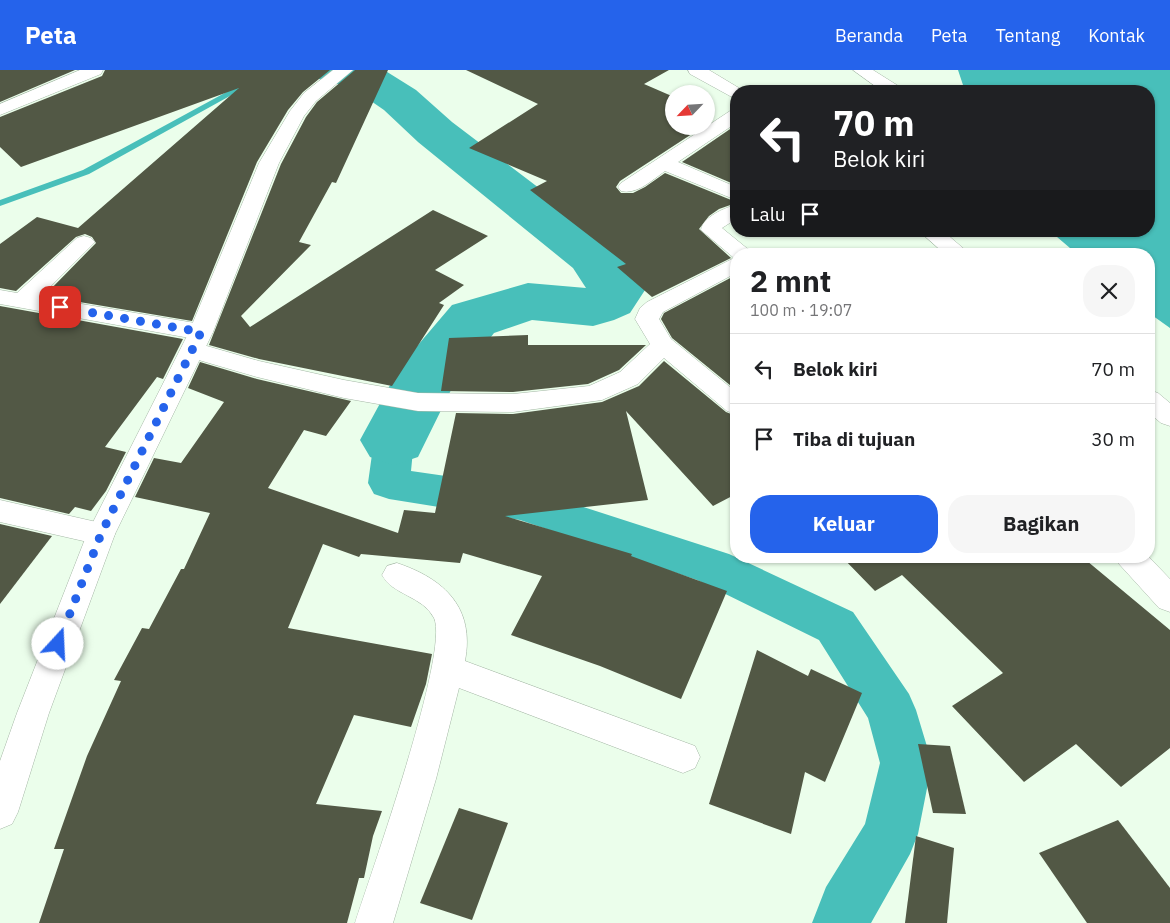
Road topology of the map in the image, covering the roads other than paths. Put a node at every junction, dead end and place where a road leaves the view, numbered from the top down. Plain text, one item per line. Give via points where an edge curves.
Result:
1 (95, 70) edge
2 (696, 70) edge
3 (860, 70) edge
4 (339, 74) edge
5 (884, 85) edge
6 (730, 89) edge
7 (0, 110) edge
8 (730, 118) edge
9 (663, 164) junction
10 (628, 187) dead end
11 (730, 192) edge
12 (730, 215) edge
13 (937, 237) edge
14 (84, 242) dead end
15 (735, 248) edge
16 (950, 248) edge
17 (730, 267) edge
18 (11, 299) edge
19 (197, 341) junction
20 (663, 345) junction
21 (730, 400) edge
22 (1155, 404) edge
23 (1170, 417) edge
24 (0, 511) edge
25 (101, 534) junction
26 (1136, 563) edge
27 (397, 575) dead end
28 (1170, 599) edge
29 (447, 669) junction
30 (683, 757) dead end
31 (0, 812) edge
32 (374, 923) edge

1 - 7 main road
2 - 6 main road
3 - 5 main road
4 - 19 main road via 310,97 269,163
8 - 9 main road
9 - 10 main road
9 - 11 main road
12 - 15 main road via 712,225 711,230
13 - 16 main road
14 - 18 main road
17 - 20 main road via 648,313 647,320
18 - 19 main road
19 - 20 main road via 256,369 344,389 418,402 513,403 593,394 629,378
19 - 25 main road
20 - 21 main road
22 - 23 main road
24 - 25 main road
25 - 31 main road via 33,713
26 - 28 main road
27 - 29 main road via 426,590 444,608 450,622
29 - 30 main road
29 - 32 main road via 430,742

